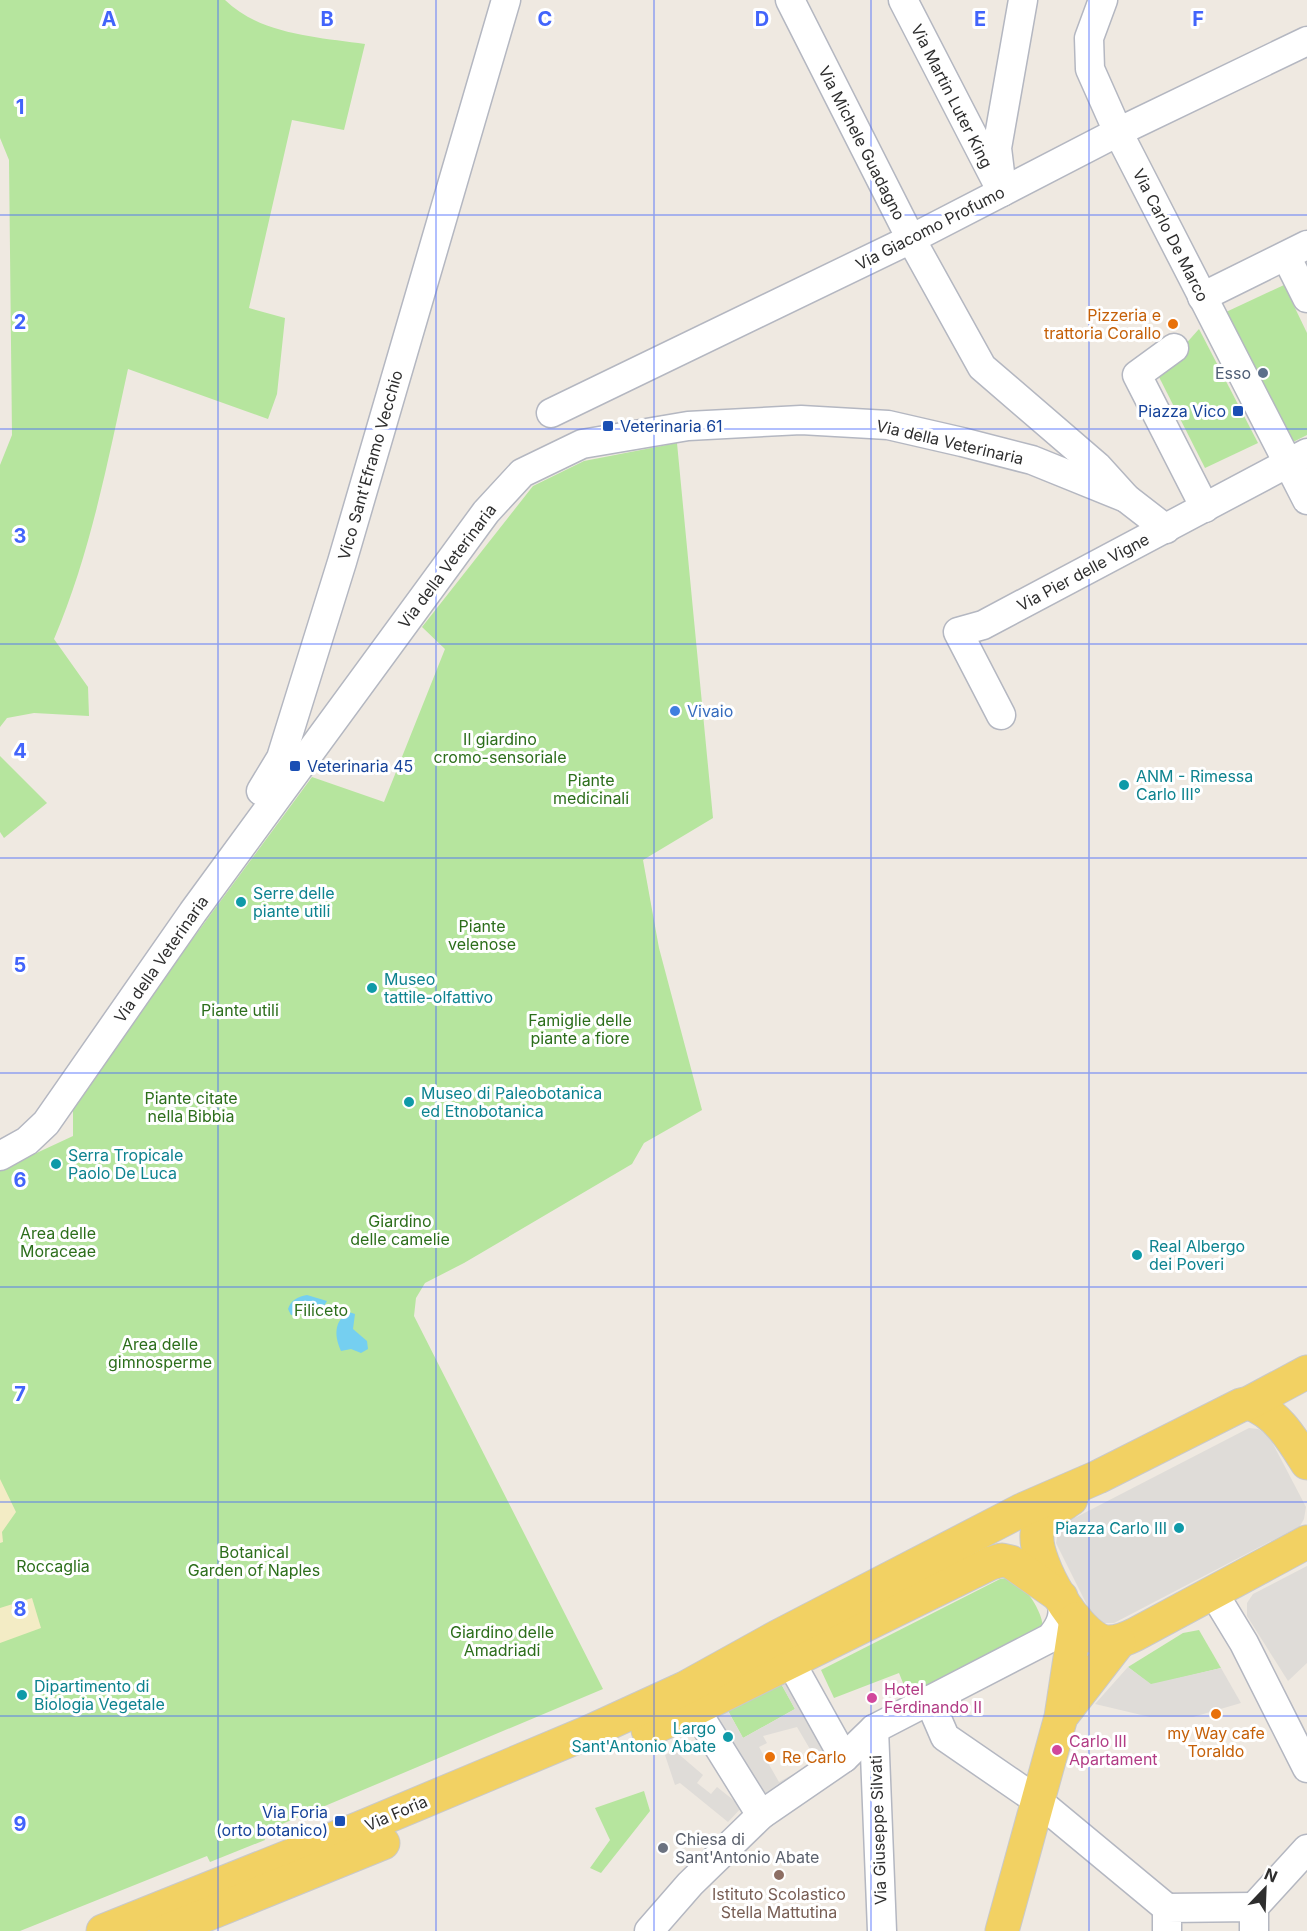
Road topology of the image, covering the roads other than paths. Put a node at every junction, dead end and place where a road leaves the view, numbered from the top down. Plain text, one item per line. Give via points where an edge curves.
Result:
1 (506, 0) edge
2 (790, 0) edge
3 (903, 0) edge
4 (1023, 0) edge
5 (1103, 0) edge
6 (1307, 41) edge
7 (1119, 132) junction
8 (1002, 192) junction
9 (911, 239) junction
10 (1296, 250) edge
11 (1202, 297) junction
12 (1307, 298) edge
13 (1174, 348) dead end
14 (551, 413) dead end
15 (1297, 458) edge
16 (1126, 498) junction
17 (1307, 500) edge
18 (1205, 508) junction
19 (1166, 529) junction
20 (1001, 715) dead end
21 (193, 912) junction
22 (0, 1156) edge
23 (1307, 1372) edge
24 (1307, 1395) edge
25 (1249, 1403) junction
26 (1302, 1447) edge
27 (1098, 1477) junction
28 (1307, 1542) edge
29 (1214, 1592) junction
30 (1063, 1618) junction
31 (1119, 1642) junction
32 (784, 1649) junction
33 (690, 1699) junction
34 (929, 1700) junction
35 (1061, 1717) junction
36 (874, 1729) junction
37 (844, 1758) junction
38 (1307, 1768) edge
39 (1038, 1801) junction
40 (760, 1815) junction
41 (1307, 1849) edge
42 (1167, 1919) edge
43 (1254, 1919) edge
44 (103, 1931) edge
45 (166, 1931) edge
46 (649, 1931) edge
47 (882, 1931) edge
48 (1002, 1931) edge

1 - 21 street, Vico Sant'Eframo Vecchio via 281,758 210,871
2 - 9 street, Via Michele Guadagno
3 - 8 street, Via Martin Luter King
4 - 8 street via 997,148
5 - 7 street, Via Carlo De Marco via 1089,38 1090,69
6 - 7 street, Via Giacomo Profumo
7 - 8 street, Via Giacomo Profumo
7 - 11 street, Via Carlo De Marco
8 - 9 street, Via Giacomo Profumo
9 - 14 street, Via Giacomo Profumo
9 - 16 street, Via Michele Guadagno via 982,366 1097,466
10 - 11 street
10 - 12 street
11 - 15 street, Via Carlo De Marco
13 - 18 street via 1137,375
15 - 17 street, Via Carlo De Marco
15 - 18 street, Via Pier delle Vigne
16 - 19 street
16 - 21 street, Via della Veterinaria via 1032,460 888,425 801,420 688,426 582,444 522,473 486,512
18 - 19 street, Via Pier delle Vigne
19 - 20 street, Via Pier delle Vigne via 982,625 958,632
21 - 22 street, Via della Veterinaria via 46,1123 27,1142
23 - 25 main road
24 - 26 main road via 1284,1413 1284,1423
25 - 26 main road via 1261,1407
25 - 27 main road
27 - 30 main road via 1048,1514 1037,1533
27 - 32 main road via 1022,1510
28 - 29 main road
29 - 31 main road
29 - 38 street
30 - 31 main road via 1104,1642
30 - 32 main road via 1022,1569 1002,1560
30 - 34 street
30 - 35 main road
31 - 35 main road
32 - 33 main road, Via Foria
32 - 37 street
33 - 40 street
33 - 44 main road, Via Foria via 589,1732
33 - 45 main road, Via Foria via 309,1874
34 - 36 street
34 - 39 street via 945,1737
35 - 39 main road
36 - 37 street
36 - 47 street, Via Giuseppe Silvati
37 - 40 street
39 - 42 street
39 - 48 main road
40 - 46 street
41 - 43 street
42 - 43 street

